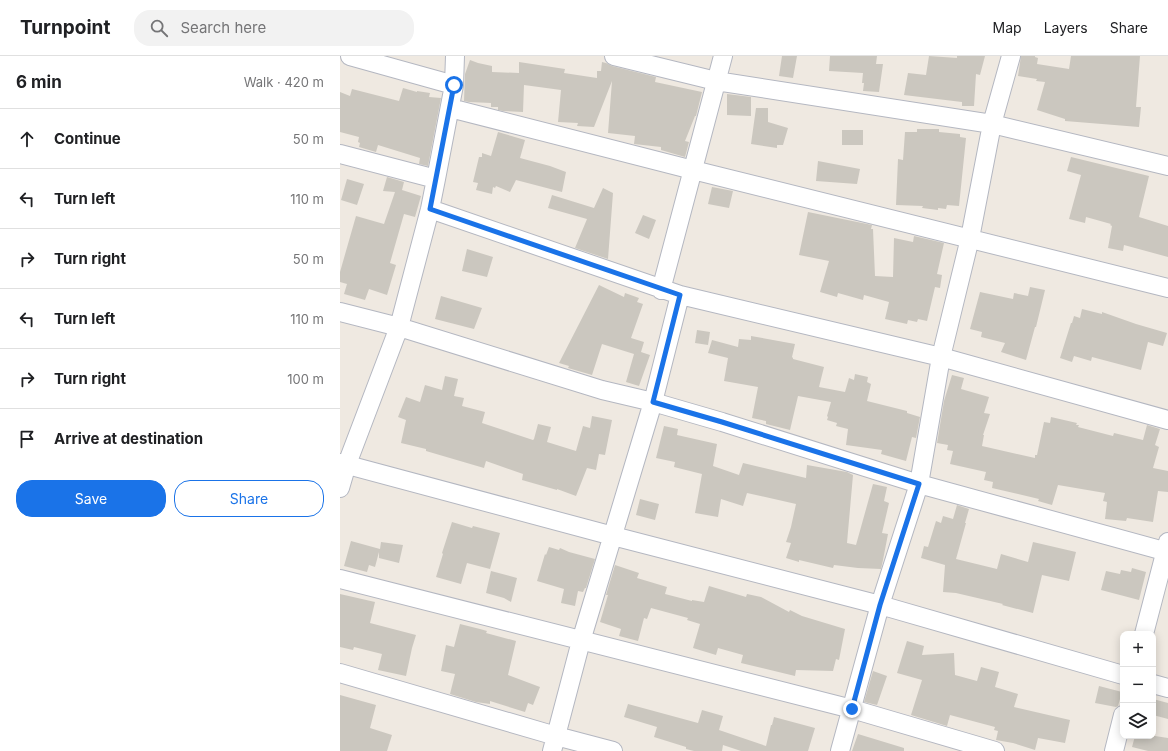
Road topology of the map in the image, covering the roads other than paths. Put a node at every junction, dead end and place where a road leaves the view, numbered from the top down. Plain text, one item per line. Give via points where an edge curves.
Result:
1 (350, 56) edge
2 (455, 56) edge
3 (614, 56) edge
4 (723, 56) edge
5 (1011, 56) edge
6 (716, 81) junction
7 (454, 85) junction
8 (450, 108) junction
9 (992, 124) junction
10 (340, 154) edge
11 (1168, 166) edge
12 (694, 170) junction
13 (436, 179) junction
14 (430, 209) junction
15 (970, 238) junction
16 (1168, 288) edge
17 (661, 290) junction
18 (680, 295) junction
19 (340, 312) edge
20 (399, 328) junction
21 (941, 357) junction
22 (653, 402) junction
23 (1168, 420) edge
24 (343, 464) edge
25 (919, 484) junction
26 (340, 488) edge
27 (613, 536) junction
28 (1167, 548) edge
29 (340, 579) edge
30 (880, 605) junction
31 (1145, 631) edge
32 (581, 641) junction
33 (340, 673) edge
34 (1120, 674) edge
35 (1156, 685) edge
36 (1168, 688) edge
37 (852, 709) junction
38 (1120, 727) edge
39 (554, 744) edge
40 (613, 751) edge
41 (840, 751) edge
42 (995, 751) edge
43 (1114, 751) edge

1 - 7 street
2 - 7 street
3 - 6 street
4 - 6 street
5 - 9 street
6 - 9 street
6 - 12 street
7 - 8 street
8 - 12 street
8 - 13 street
9 - 11 street
9 - 15 street
10 - 13 street
12 - 15 street
12 - 17 street
13 - 14 street
14 - 17 street
14 - 20 street
15 - 16 street
15 - 21 street
17 - 18 street
18 - 21 street
18 - 22 street
19 - 20 street
20 - 22 street via 602,390
20 - 24 street
21 - 23 street
21 - 25 street
22 - 25 street
22 - 27 street
24 - 26 street
24 - 27 street
25 - 28 street
25 - 30 street
27 - 30 street
27 - 32 street
28 - 31 street
29 - 32 street
30 - 34 street
30 - 37 street
32 - 37 street
32 - 39 street
33 - 39 street
35 - 36 street
37 - 41 street
37 - 42 street
38 - 43 street
39 - 40 street

